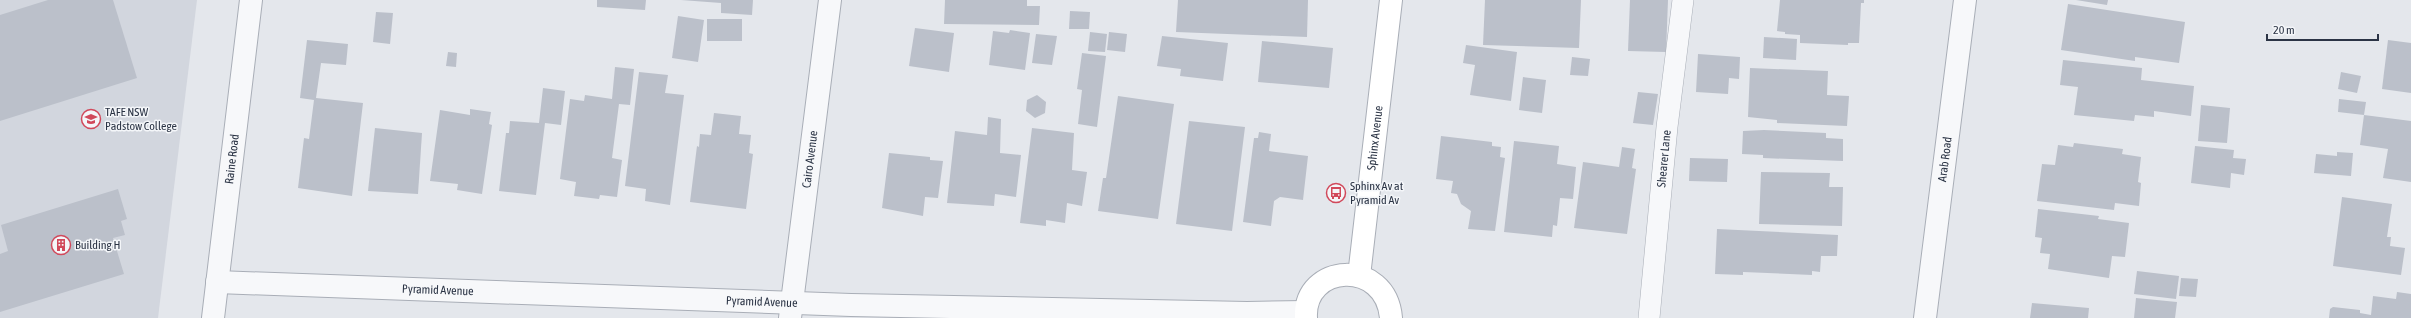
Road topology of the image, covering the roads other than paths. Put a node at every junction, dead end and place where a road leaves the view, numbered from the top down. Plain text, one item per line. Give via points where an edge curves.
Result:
1 (251, 0) edge
2 (830, 0) edge
3 (1391, 0) edge
4 (1684, 0) edge
5 (1965, 0) edge
6 (1359, 276) junction
7 (217, 282) junction
8 (791, 310) edge
9 (1306, 315) edge
10 (213, 318) edge
11 (1391, 318) edge
12 (1649, 318) edge
13 (1925, 318) edge

1 - 7 street, Raine Road
2 - 8 street, Cairo Avenue
3 - 6 street, Sphinx Avenue
4 - 12 lane, Shearer Lane via 1667,127
5 - 13 street, Arab Road
6 - 9 street via 1344,274 1330,278 1318,286 1309,298
6 - 11 street via 1372,282 1383,292 1390,305
7 - 8 street, Pyramid Avenue
7 - 10 street, Raine Road
8 - 9 street, Pyramid Avenue

